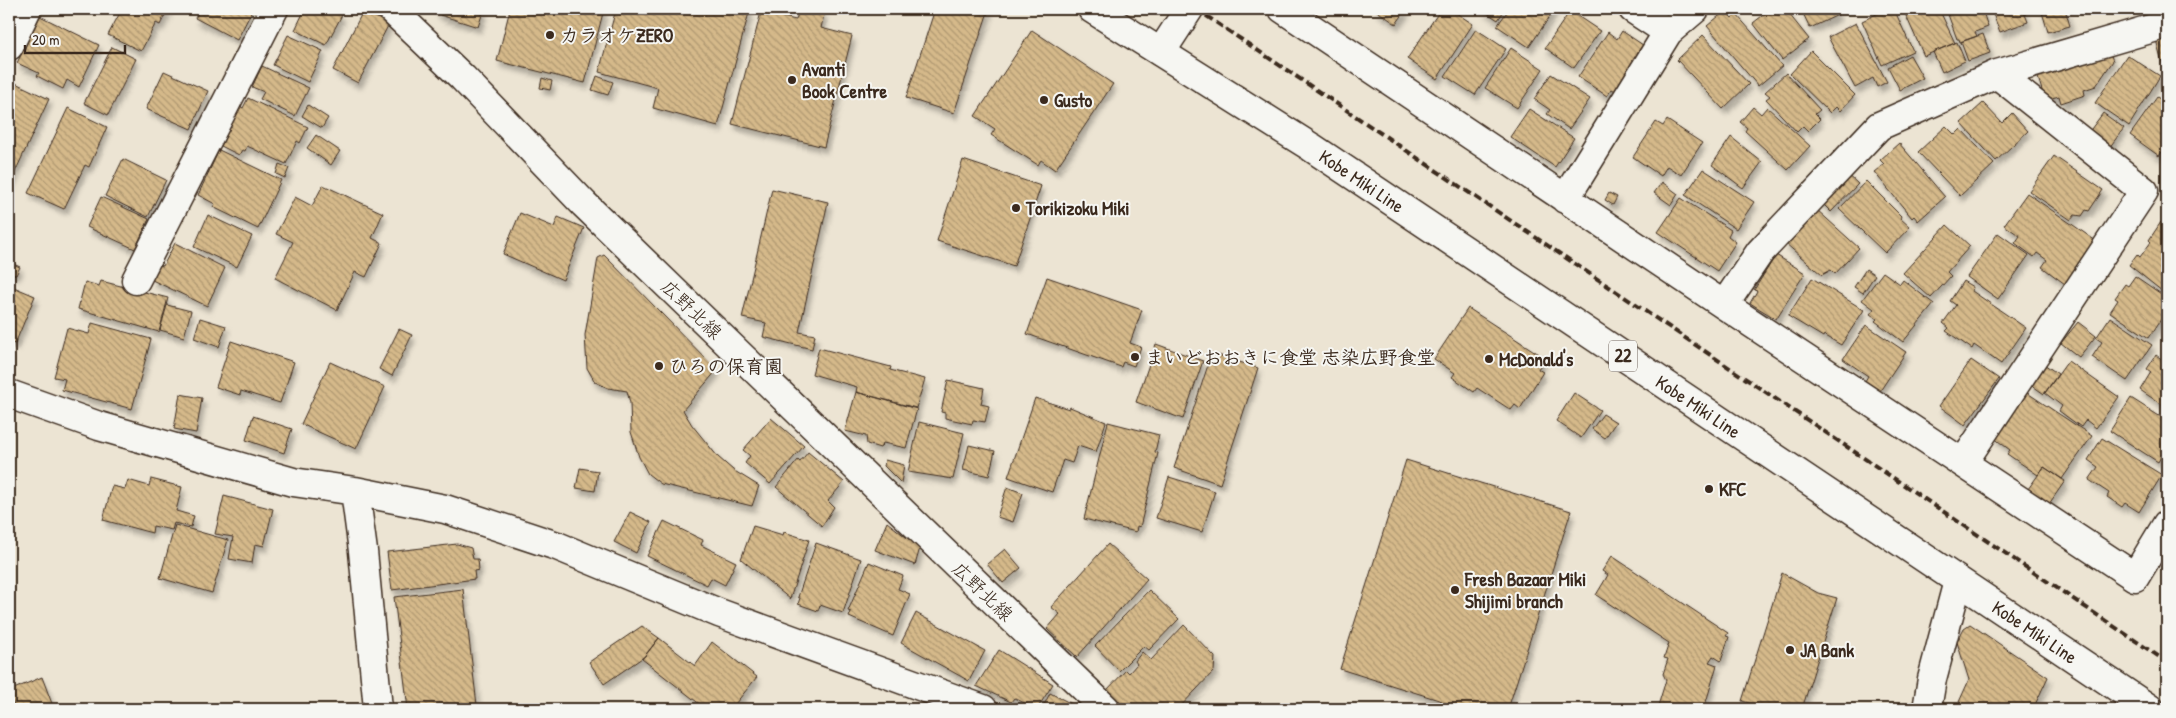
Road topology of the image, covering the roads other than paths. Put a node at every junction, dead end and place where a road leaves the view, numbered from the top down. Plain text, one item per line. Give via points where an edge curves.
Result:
1 (27, 9) edge
2 (274, 9) edge
3 (391, 9) edge
4 (1092, 9) edge
5 (1189, 9) edge
6 (1283, 9) edge
7 (1633, 9) edge
8 (1695, 9) edge
9 (2167, 24) edge
10 (1668, 32) junction
11 (9, 46) edge
12 (1161, 52) junction
13 (1997, 74) junction
14 (1565, 199) junction
15 (136, 280) dead end
16 (1724, 305) junction
17 (9, 394) edge
18 (1962, 463) junction
19 (355, 490) junction
20 (2167, 524) edge
21 (1958, 581) junction
22 (378, 709) edge
23 (983, 709) edge
24 (1106, 709) edge
25 (1927, 709) edge
26 (2150, 709) edge

1 - 11 street
2 - 15 street
3 - 24 street, 広野北線 via 463,78 584,204
4 - 12 street, Kobe Miki Line / 22
5 - 12 street
6 - 14 street
7 - 10 street
8 - 10 street
9 - 13 street
10 - 14 street
12 - 21 street, Kobe Miki Line / 22 via 1311,147
13 - 16 street via 1879,126 1760,252
13 - 18 street via 2144,191
14 - 16 street
16 - 18 street
17 - 19 street via 99,426 292,482
18 - 20 street via 2135,577
19 - 22 street
19 - 23 street via 445,509 557,546 719,613
21 - 25 street
21 - 26 street, Kobe Miki Line / 22

